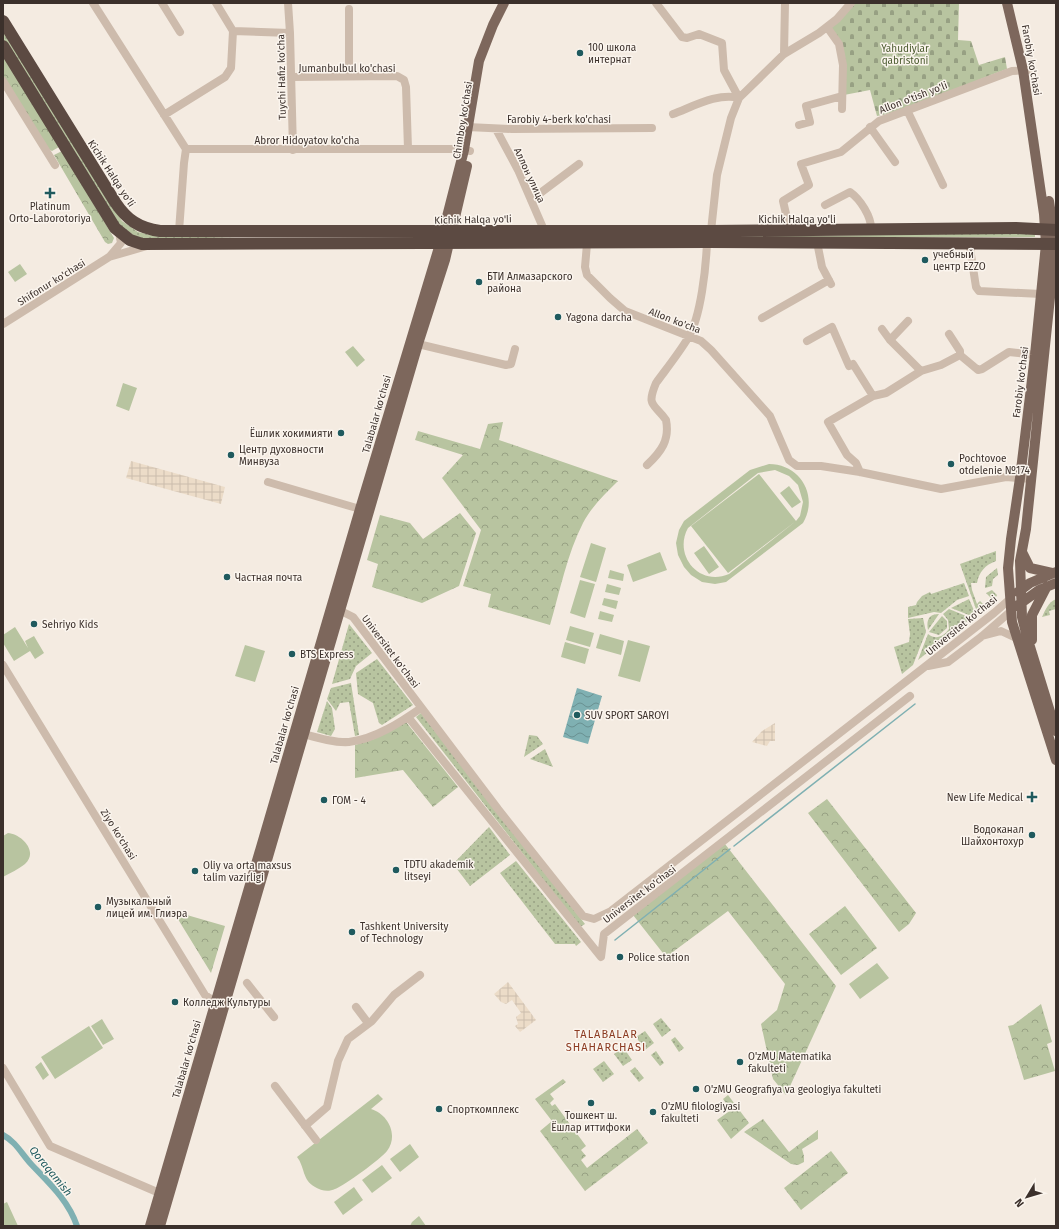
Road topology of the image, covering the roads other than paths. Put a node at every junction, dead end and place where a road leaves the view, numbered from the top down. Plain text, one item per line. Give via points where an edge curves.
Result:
1 (93, 3) edge
2 (162, 3) edge
3 (216, 3) edge
4 (288, 3) edge
5 (504, 3) edge
6 (510, 3) edge
7 (656, 3) edge
8 (785, 3) edge
9 (852, 3) edge
10 (1007, 3) edge
11 (1013, 3) edge
12 (350, 9) dead end
13 (3, 21) edge
14 (828, 27) junction
15 (234, 31) junction
16 (180, 32) dead end
17 (290, 33) junction
18 (3, 46) edge
19 (784, 54) junction
20 (1026, 70) junction
21 (349, 76) junction
22 (291, 77) junction
23 (3, 81) edge
24 (842, 96) junction
25 (739, 98) junction
26 (842, 109) dead end
27 (907, 110) junction
28 (673, 114) dead end
29 (164, 115) junction
30 (799, 126) dead end
31 (470, 127) junction
32 (870, 127) junction
33 (652, 128) dead end
34 (496, 129) junction
35 (186, 149) junction
36 (408, 149) junction
37 (293, 150) junction
38 (467, 150) junction
39 (895, 162) dead end
40 (579, 164) dead end
41 (55, 166) dead end
42 (943, 186) dead end
43 (531, 200) junction
44 (825, 206) dead end
45 (1052, 229) edge
46 (544, 230) junction
47 (622, 230) junction
48 (871, 230) junction
49 (244, 231) junction
50 (790, 231) junction
51 (119, 232) junction
52 (179, 232) junction
53 (447, 232) junction
54 (709, 236) junction
55 (817, 242) junction
56 (969, 242) junction
57 (623, 243) junction
58 (244, 244) junction
59 (444, 244) junction
60 (587, 244) junction
61 (1052, 244) edge
62 (151, 246) junction
63 (109, 257) junction
64 (1041, 294) junction
65 (762, 318) dead end
66 (908, 321) dead end
67 (3, 324) edge
68 (882, 329) dead end
69 (949, 334) dead end
70 (689, 337) junction
71 (890, 340) junction
72 (807, 341) dead end
73 (414, 343) junction
74 (516, 349) dead end
75 (960, 355) junction
76 (1035, 355) junction
77 (921, 371) junction
78 (873, 396) junction
79 (388, 432) junction
80 (647, 465) dead end
81 (860, 472) junction
82 (1020, 478) junction
83 (1031, 479) junction
84 (268, 482) dead end
85 (360, 509) junction
86 (1022, 552) junction
87 (1054, 572) edge
88 (1052, 585) edge
89 (1021, 590) junction
90 (1010, 599) junction
91 (1021, 603) junction
92 (336, 608) junction
93 (1011, 611) junction
94 (981, 637) junction
95 (1016, 638) junction
96 (1032, 655) junction
97 (3, 665) edge
98 (925, 667) junction
99 (910, 696) dead end
100 (421, 708) junction
101 (408, 717) junction
102 (1056, 731) edge
103 (304, 734) junction
104 (1056, 760) edge
105 (277, 809) junction
106 (420, 975) dead end
107 (248, 983) dead end
108 (219, 1005) junction
109 (356, 1007) dead end
110 (274, 1017) dead end
111 (368, 1024) junction
112 (3, 1068) edge
113 (275, 1086) dead end
114 (305, 1126) junction
115 (316, 1140) dead end
116 (164, 1195) junction
117 (150, 1226) edge
118 (160, 1226) edge

1 - 29 street
2 - 16 street
3 - 15 street
4 - 17 street, Tuychi Hafiz ko'cha
5 - 31 main road, Chimboy ko'chasi via 492,25 479,61
6 - 31 main road, Chimboy ko'chasi via 487,55
7 - 25 street via 682,37 700,34 722,43 724,70
8 - 19 street
9 - 14 street
10 - 20 main road, Farobiy ko'chasi
11 - 20 main road, Farobiy ko'chasi
12 - 21 street
13 - 52 highway, Kichik Halqa yo'li via 120,210 134,223 146,229
14 - 19 street
14 - 24 street via 839,44 843,65
15 - 17 street
15 - 29 street via 231,68 224,77
17 - 22 street, Tuychi Hafiz ko'cha
18 - 51 highway, Kichik Halqa yo'li
19 - 25 street
20 - 27 street, Allon o'tish yo'li via 1012,70
20 - 45 main road, Farobiy ko'chasi
21 - 22 street, Jumanbulbul ko'chasi
21 - 36 street, Jumanbulbul ko'chasi via 397,76 404,80
22 - 37 street, Tuychi Hafiz ko'cha
23 - 41 street
24 - 26 street
24 - 30 street via 806,106 810,122
25 - 28 street via 732,96 707,101
25 - 54 street via 717,175
27 - 32 street, Allon o'tish yo'li
27 - 42 street
29 - 35 street
31 - 34 street, Farobiy 4-berk ko'chasi
31 - 38 main road, Chimboy ko'chasi
32 - 39 street
32 - 50 street, Allon o'tish yo'li via 841,152 801,164 808,185 783,201
33 - 34 street, Farobiy 4-berk ko'chasi
34 - 43 street, Аллон улица
35 - 37 street, Abror Hidoyatov ko'cha
35 - 52 street
36 - 37 street, Abror Hidoyatov ko'cha
36 - 38 street, Abror Hidoyatov ko'cha
38 - 53 main road, Chimboy ko'chasi
40 - 43 street
43 - 46 street, Аллон улица
44 - 48 street via 850,192 869,216
45 - 48 highway, Kichik Halqa yo'li
45 - 61 main road, Farobiy ko'chasi
46 - 47 highway, Kichik Halqa yo'li
46 - 53 highway, Kichik Halqa yo'li
47 - 54 highway, Kichik Halqa yo'li
47 - 57 highway
48 - 50 highway, Kichik Halqa yo'li
49 - 52 highway, Kichik Halqa yo'li
49 - 53 highway, Kichik Halqa yo'li
49 - 58 highway
50 - 54 highway, Kichik Halqa yo'li
51 - 62 highway, Kichik Halqa yo'li via 135,242
51 - 63 street, Shifonur ko'chasi via 121,243
53 - 59 main road, Talabalar ko'chasi
54 - 55 highway, Kichik Halqa yo'li
54 - 57 highway, Kichik Halqa yo'li
54 - 70 street via 696,320
55 - 56 highway, Kichik Halqa yo'li
55 - 65 street via 822,267 830,282
56 - 61 highway, Kichik Halqa yo'li
56 - 64 street via 976,287 979,291
57 - 60 highway, Kichik Halqa yo'li
58 - 59 highway, Kichik Halqa yo'li
58 - 62 highway, Kichik Halqa yo'li
59 - 60 highway, Kichik Halqa yo'li
59 - 73 main road, Talabalar ko'chasi
60 - 70 street, Allon ko'cha via 587,275 610,298 625,311
61 - 64 main road, Farobiy ko'chasi
61 - 83 main road, Farobiy ko'chasi
62 - 63 street, Shifonur ko'chasi
63 - 67 street, Shifonur ko'chasi
64 - 76 main road, Farobiy ko'chasi
66 - 71 street
68 - 71 street
69 - 75 street
70 - 80 street via 653,390 652,402 666,420 667,438 661,450
70 - 81 street, Allon ko'cha via 701,341 711,350 770,416 789,460 801,467 821,466
71 - 77 street
72 - 78 street via 832,328 849,366 853,364
73 - 74 street via 506,365 511,364
73 - 79 main road, Talabalar ko'chasi
75 - 76 street via 978,370 1009,352
75 - 77 street via 941,365
76 - 82 main road, Farobiy ko'chasi
77 - 78 street via 886,393
78 - 81 street via 828,422 847,455 856,462
79 - 85 main road, Talabalar ko'chasi
79 - 92 main road, Talabalar ko'chasi
81 - 82 street via 941,489 999,478
82 - 83 street
82 - 90 main road, Farobiy ko'chasi via 1008,568
83 - 86 main road, Farobiy ko'chasi
84 - 85 street
85 - 92 main road, Talabalar ko'chasi
86 - 87 main road via 1030,568
86 - 89 main road, Farobiy ko'chasi
87 - 89 main road
88 - 91 main road via 1034,593
88 - 96 main road via 1031,621
89 - 90 main road
89 - 91 main road, Farobiy ko'chasi
90 - 91 main road
90 - 93 main road, Farobiy ko'chasi
90 - 98 street, Universitet ko'chasi
91 - 93 main road
91 - 96 main road, Farobiy ko'chasi
92 - 100 street, Universitet ko'chasi via 353,617
92 - 103 main road, Talabalar ko'chasi
92 - 105 main road, Talabalar ko'chasi
93 - 94 street, Universitet ko'chasi
93 - 95 main road, Farobiy ko'chasi
94 - 95 street via 1001,631
94 - 98 street, Universitet ko'chasi via 948,662
95 - 104 main road, Farobiy ko'chasi
96 - 102 main road, Farobiy ko'chasi
97 - 108 street, Ziyo ko'chasi via 205,996
98 - 100 street, Universitet ko'chasi via 611,911 594,919 583,916
99 - 101 street, Universitet ko'chasi via 604,934 601,957
100 - 101 street
101 - 103 street via 359,740 339,741
103 - 105 main road, Talabalar ko'chasi
105 - 108 main road, Talabalar ko'chasi
106 - 111 street via 394,995
107 - 110 street
108 - 116 main road, Talabalar ko'chasi
109 - 111 street
111 - 114 street via 347,1042 338,1061 327,1107
112 - 116 street via 50,1146
113 - 114 street
114 - 115 street
116 - 117 main road, Talabalar ko'chasi
116 - 118 main road, Talabalar ko'chasi

